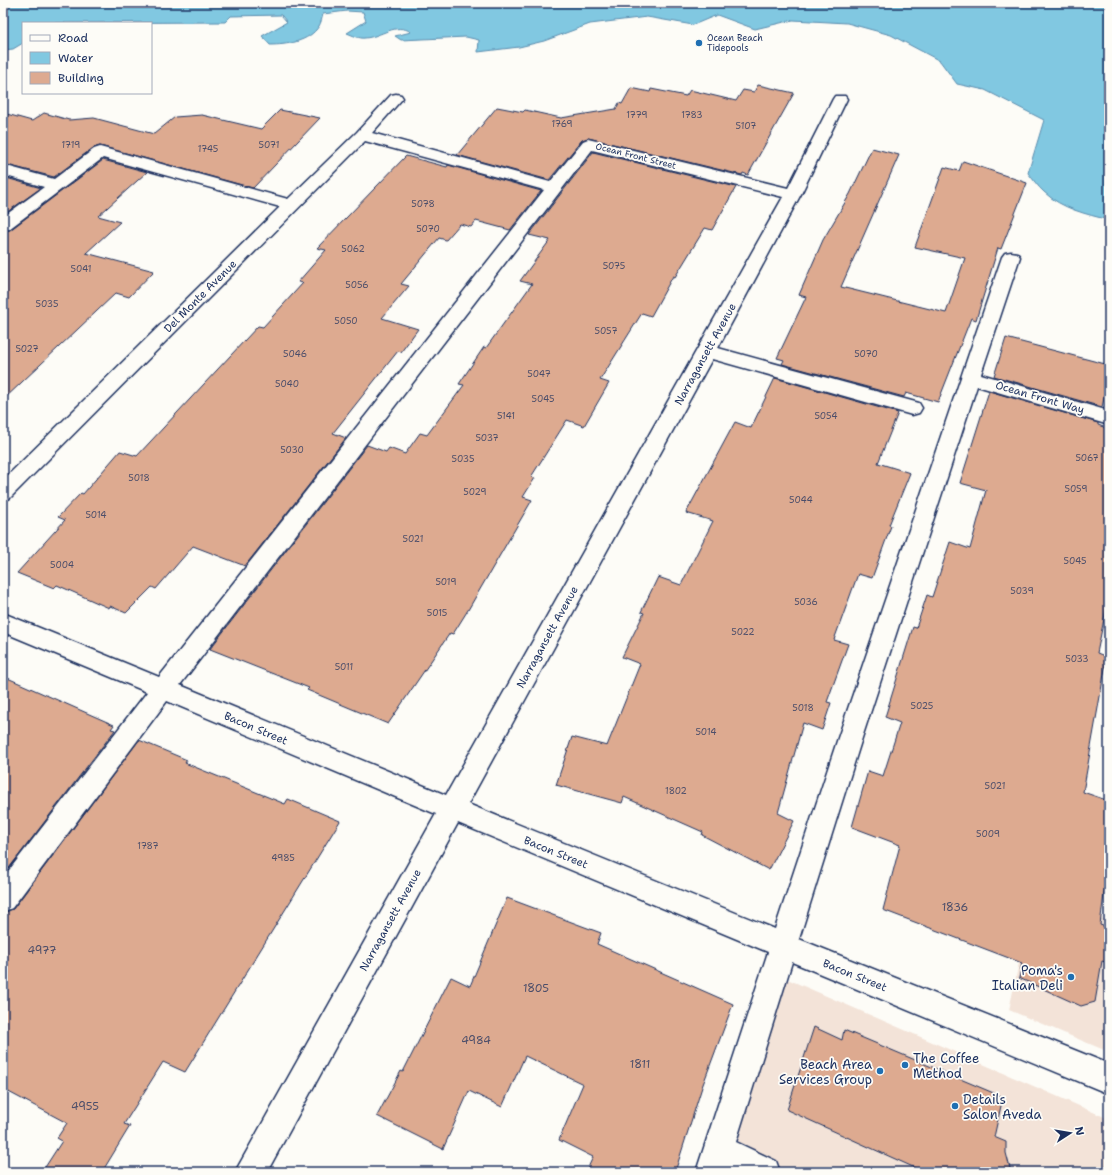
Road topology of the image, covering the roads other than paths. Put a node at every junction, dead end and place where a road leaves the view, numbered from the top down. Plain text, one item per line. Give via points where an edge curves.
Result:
1 (396, 98) dead end
2 (840, 99) dead end
3 (362, 135) junction
4 (3, 170) edge
5 (56, 185) junction
6 (554, 188) junction
7 (792, 194) junction
8 (290, 205) junction
9 (3, 226) edge
10 (1011, 257) dead end
11 (707, 351) junction
12 (970, 377) junction
13 (912, 408) dead end
14 (1109, 418) edge
15 (3, 493) edge
16 (3, 622) edge
17 (163, 688) junction
18 (451, 809) junction
19 (3, 899) edge
20 (784, 946) junction
21 (1109, 1079) edge
22 (715, 1161) edge
23 (250, 1172) edge
24 (765, 1172) edge

1 - 3 street, Del Monte Avenue
2 - 7 street, Narragansett Avenue
3 - 6 street
3 - 8 street, Del Monte Avenue
4 - 5 street
5 - 8 street via 100,152
5 - 9 street
6 - 7 street, Ocean Front Street via 588,144
6 - 17 street
7 - 11 street, Narragansett Avenue
8 - 15 street, Del Monte Avenue
10 - 12 street
11 - 13 street
11 - 18 street, Narragansett Avenue
12 - 14 street, Ocean Front Way
12 - 20 street
16 - 17 street, Bacon Street
17 - 18 street, Bacon Street
17 - 19 street
18 - 20 street, Bacon Street
18 - 23 street, Narragansett Avenue
20 - 21 street, Bacon Street
20 - 22 street
22 - 24 street

